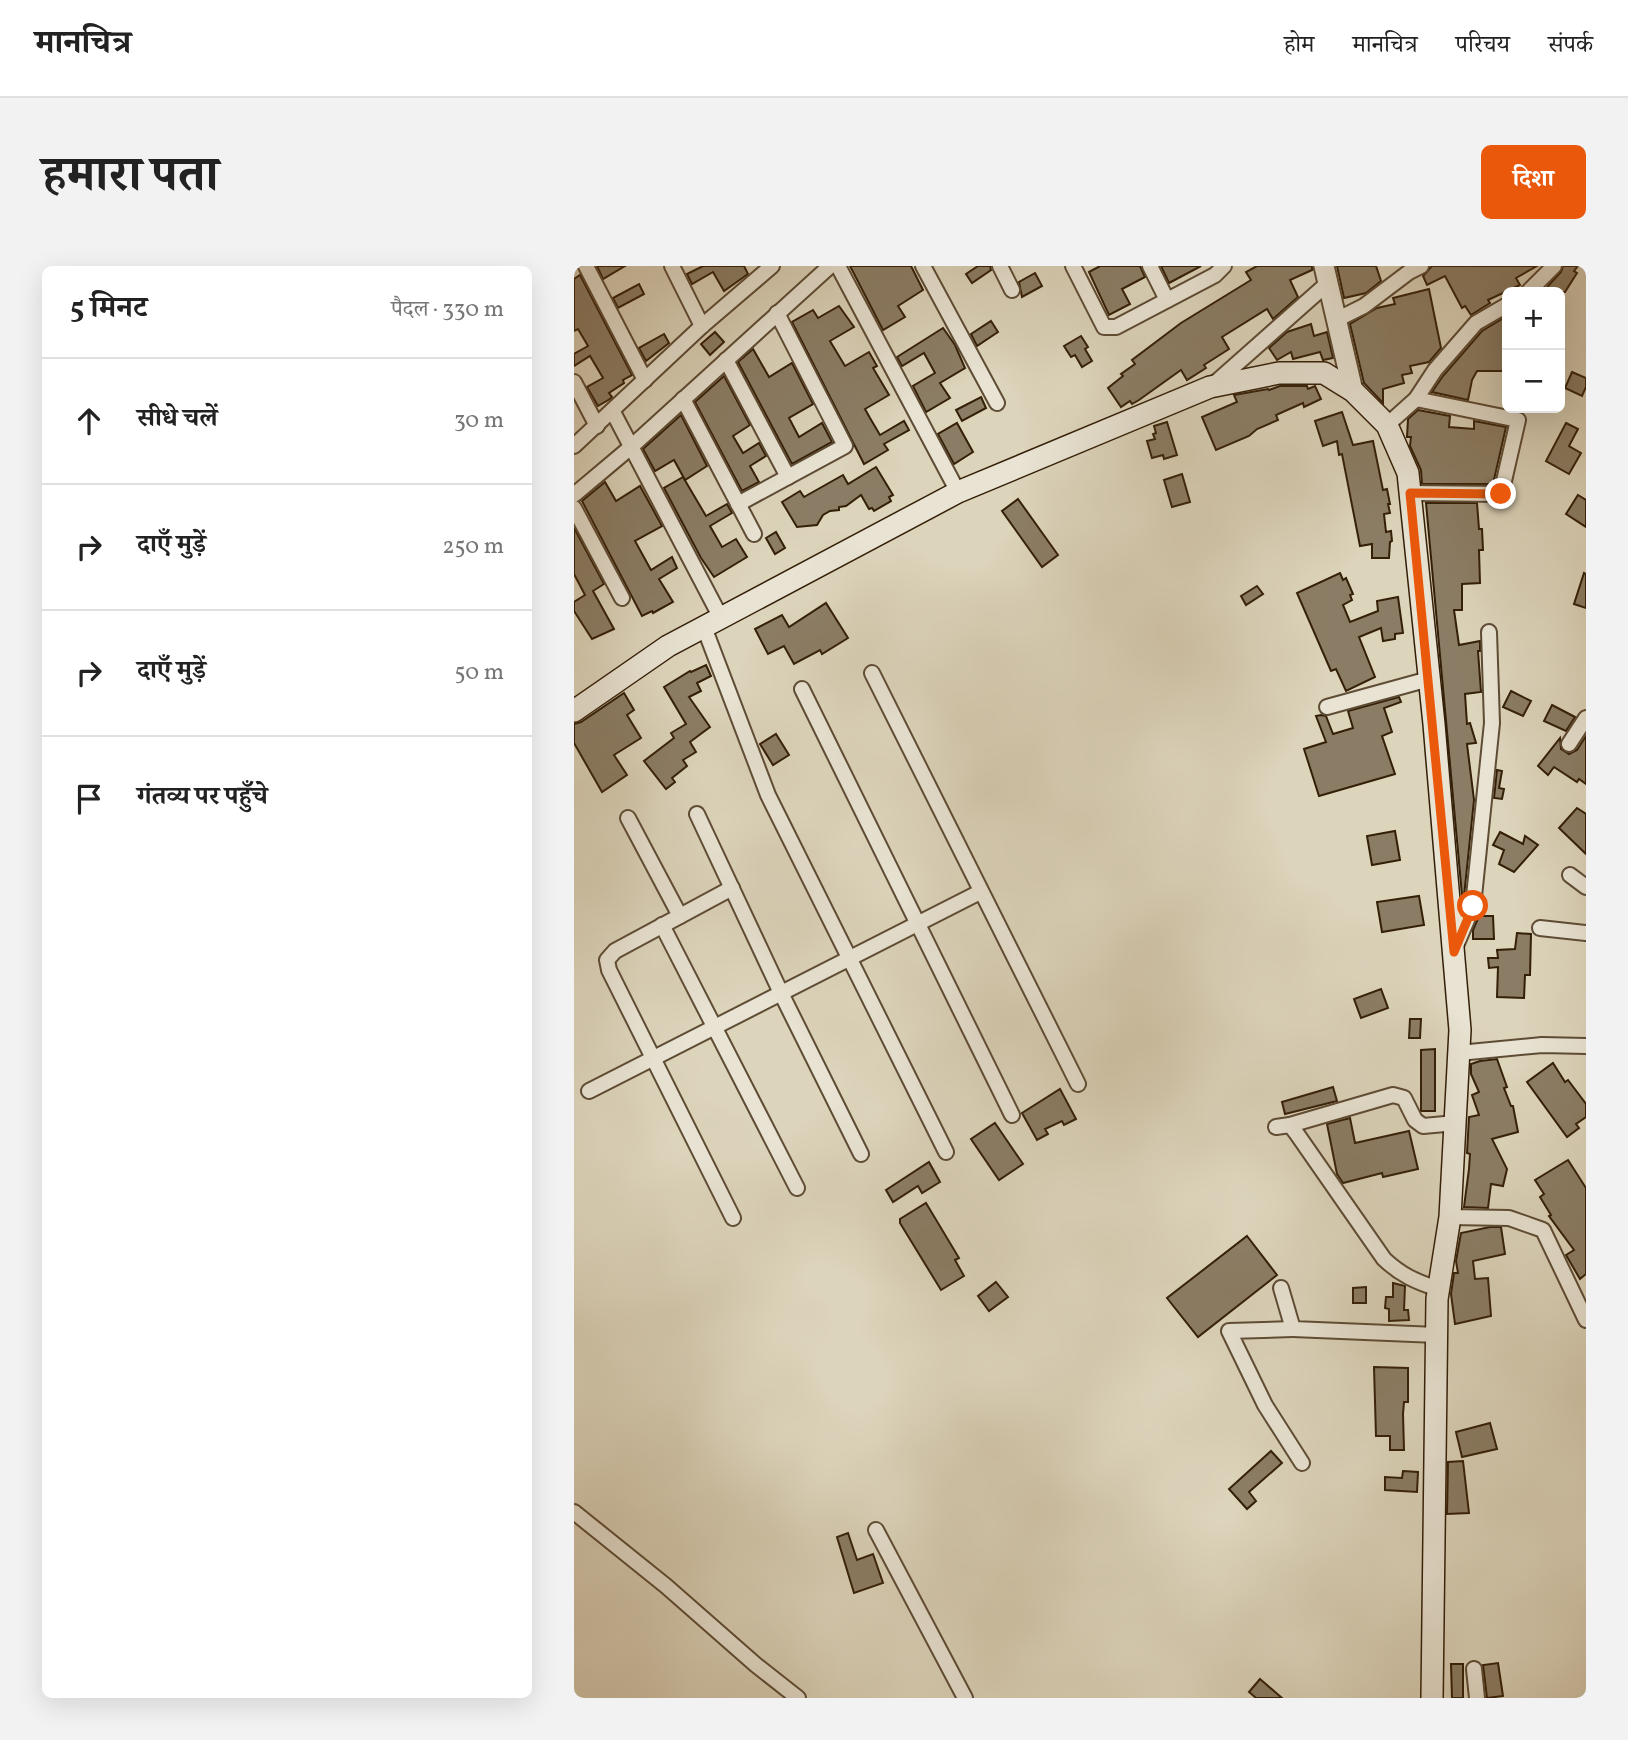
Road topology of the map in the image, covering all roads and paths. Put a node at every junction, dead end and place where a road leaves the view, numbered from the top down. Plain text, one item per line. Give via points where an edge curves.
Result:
1 (586, 266) edge
2 (672, 266) edge
3 (772, 266) edge
4 (830, 266) edge
5 (838, 266) edge
6 (923, 266) edge
7 (1000, 266) edge
8 (1073, 266) edge
9 (1150, 266) edge
10 (1224, 266) edge
11 (1421, 266) edge
12 (1554, 266) edge
13 (758, 271) edge
14 (1326, 274) edge
15 (1533, 287) edge
16 (1012, 290) dead end
17 (1167, 300) junction
18 (1502, 308) edge
19 (777, 313) junction
20 (1336, 320) junction
21 (702, 326) junction
22 (726, 360) junction
23 (645, 380) junction
24 (574, 382) edge
25 (1210, 387) junction
26 (1353, 391) junction
27 (682, 399) junction
28 (1416, 399) junction
29 (997, 403) dead end
30 (613, 412) junction
31 (1387, 425) junction
32 (597, 426) junction
33 (574, 446) edge
34 (631, 446) junction
35 (788, 477) junction
36 (958, 492) junction
37 (1410, 493) junction
38 (574, 495) edge
39 (738, 504) junction
40 (574, 508) edge
41 (754, 534) dead end
42 (622, 598) dead end
43 (713, 623) junction
44 (1489, 632) dead end
45 (872, 673) dead end
46 (1429, 679) junction
47 (802, 689) dead end
48 (1327, 708) dead end
49 (574, 711) edge
50 (1586, 718) edge
51 (1569, 744) dead end
52 (697, 814) dead end
53 (628, 818) dead end
54 (1570, 875) dead end
55 (1586, 887) edge
56 (732, 888) junction
57 (980, 892) junction
58 (680, 916) junction
59 (916, 923) junction
60 (662, 925) junction
61 (1540, 928) dead end
62 (1586, 933) edge
63 (1454, 952) junction
64 (848, 958) junction
65 (781, 993) junction
66 (713, 1028) junction
67 (1586, 1046) edge
68 (1459, 1053) junction
69 (652, 1059) junction
70 (1078, 1084) dead end
71 (589, 1091) dead end
72 (1012, 1115) dead end
73 (1456, 1123) junction
74 (946, 1152) dead end
75 (861, 1154) dead end
76 (797, 1188) dead end
77 (1450, 1217) junction
78 (733, 1218) dead end
79 (1281, 1288) dead end
80 (1439, 1289) junction
81 (1586, 1320) edge
82 (1293, 1329) junction
83 (1437, 1335) junction
84 (1302, 1463) dead end
85 (574, 1512) edge
86 (876, 1530) dead end
87 (1474, 1669) dead end
88 (798, 1698) edge
89 (965, 1698) edge
90 (1433, 1698) edge
91 (1477, 1698) edge

1 - 23 street
2 - 21 street
3 - 13 street
4 - 19 street
5 - 36 street
6 - 29 street
7 - 16 street
8 - 17 street via 1104,327 1116,327
9 - 17 street
10 - 17 street
11 - 20 street
12 - 15 street
13 - 21 street
14 - 20 street
14 - 25 street
18 - 28 street via 1476,323
19 - 22 street
19 - 35 street via 845,446
20 - 26 street
21 - 23 street
22 - 27 street
22 - 35 street
23 - 30 street
24 - 32 street
25 - 26 main road via 1279,373 1324,373
25 - 36 main road
26 - 31 main road
27 - 34 street
27 - 39 street
28 - 31 street
28 - 37 street via 1518,420 1501,494
30 - 32 street
30 - 34 street
31 - 37 main road via 1408,473
32 - 33 street
34 - 38 street
34 - 43 street
35 - 39 street
36 - 43 main road
37 - 46 main road
39 - 41 street
40 - 42 street
43 - 49 main road via 668,646
43 - 64 street via 768,795
44 - 63 street via 1492,723 1473,906
45 - 57 street
46 - 48 street
46 - 63 main road
47 - 59 street
50 - 51 street
52 - 56 street
53 - 58 street
54 - 55 street
56 - 58 street
56 - 65 street
57 - 59 street
57 - 70 street
58 - 60 street
59 - 64 street
59 - 72 street
60 - 66 street
60 - 69 street via 607,960
61 - 62 street
63 - 68 main road
64 - 65 street
64 - 74 street
65 - 66 street
65 - 75 street
66 - 69 street
66 - 76 street
67 - 68 street
68 - 73 main road
69 - 71 street
69 - 78 street
73 - 77 main road
73 - 80 street via 1423,1126 1404,1098 1393,1095 1283,1126 1384,1259 1412,1281
77 - 80 main road
77 - 81 street via 1509,1218 1543,1230
79 - 82 street
80 - 83 main road
82 - 83 street
82 - 84 street via 1229,1331 1265,1405
83 - 90 main road
85 - 88 street
86 - 89 street
87 - 91 street

